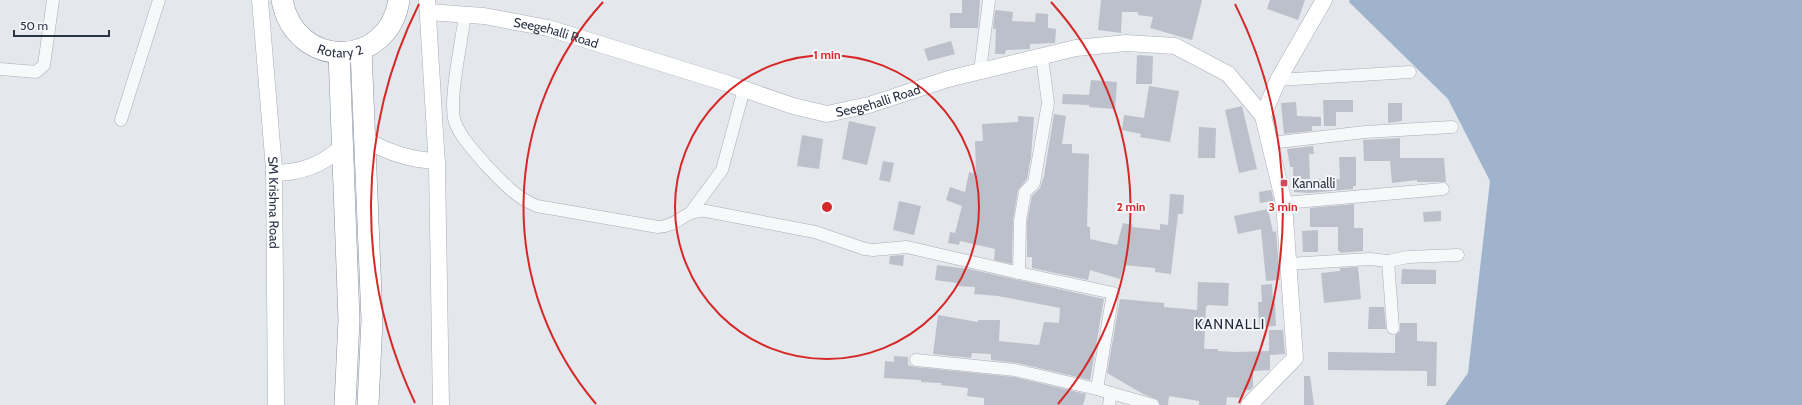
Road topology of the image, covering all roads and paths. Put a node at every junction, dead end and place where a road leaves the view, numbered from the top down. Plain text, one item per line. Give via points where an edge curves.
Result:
1 (53, 0) edge
2 (159, 0) edge
3 (260, 0) edge
4 (282, 0) edge
5 (399, 0) edge
6 (988, 0) edge
7 (1324, 0) edge
8 (428, 6) edge
9 (465, 15) junction
10 (361, 49) junction
11 (338, 53) junction
12 (1042, 57) junction
13 (0, 69) edge
14 (980, 71) junction
15 (1410, 72) dead end
16 (1278, 80) junction
17 (744, 89) junction
18 (1263, 116) junction
19 (121, 120) dead end
20 (1452, 127) dead end
21 (364, 139) junction
22 (1270, 143) junction
23 (342, 147) junction
24 (437, 161) junction
25 (274, 173) junction
26 (1443, 189) dead end
27 (1284, 203) junction
28 (691, 212) junction
29 (1458, 255) dead end
30 (1388, 261) junction
31 (1288, 264) junction
32 (1019, 273) junction
33 (1393, 328) dead end
34 (916, 360) dead end
35 (1097, 389) junction
36 (1111, 392) junction
37 (276, 405) edge
38 (345, 405) edge
39 (368, 405) edge
40 (441, 405) edge
41 (1109, 405) edge
42 (1153, 405) edge
43 (1249, 405) edge

1 - 13 street via 44,65 36,72
2 - 19 street
3 - 25 street, SM Krishna Road
4 - 11 highway, Rotary 2 via 288,20 301,37 320,49
5 - 10 highway, Rotary 2 via 389,28 373,43
6 - 14 street
7 - 16 street
8 - 9 street, Seegehalli Road
8 - 24 street
9 - 17 street, Seegehalli Road via 548,28
9 - 28 street via 453,112 455,122 463,137 500,181 516,195 537,206 658,227 670,225
10 - 11 highway, Rotary 2
10 - 21 highway
11 - 23 highway
12 - 14 street, Seegehalli Road
12 - 18 street, Seegehalli Road via 1076,48 1126,43 1175,46 1228,74
12 - 32 street via 1048,103 1034,183 1025,192 1020,221
14 - 17 street, Seegehalli Road via 869,105 827,114 793,106
15 - 16 street
16 - 18 street
17 - 28 street via 722,170
18 - 22 street
20 - 22 street via 1365,132
21 - 24 street via 400,156
21 - 39 highway via 372,320
22 - 27 street
23 - 25 street via 324,162 313,167
23 - 38 highway via 349,320
24 - 40 street
25 - 37 street, SM Krishna Road
26 - 27 street
27 - 31 street
28 - 32 street via 706,211 809,231 864,249 907,247
29 - 30 street via 1408,257
30 - 31 street via 1370,259
30 - 33 street
31 - 43 street via 1296,358
32 - 35 street via 1113,293
34 - 35 street via 1014,370
35 - 36 street
36 - 41 street
36 - 42 street

